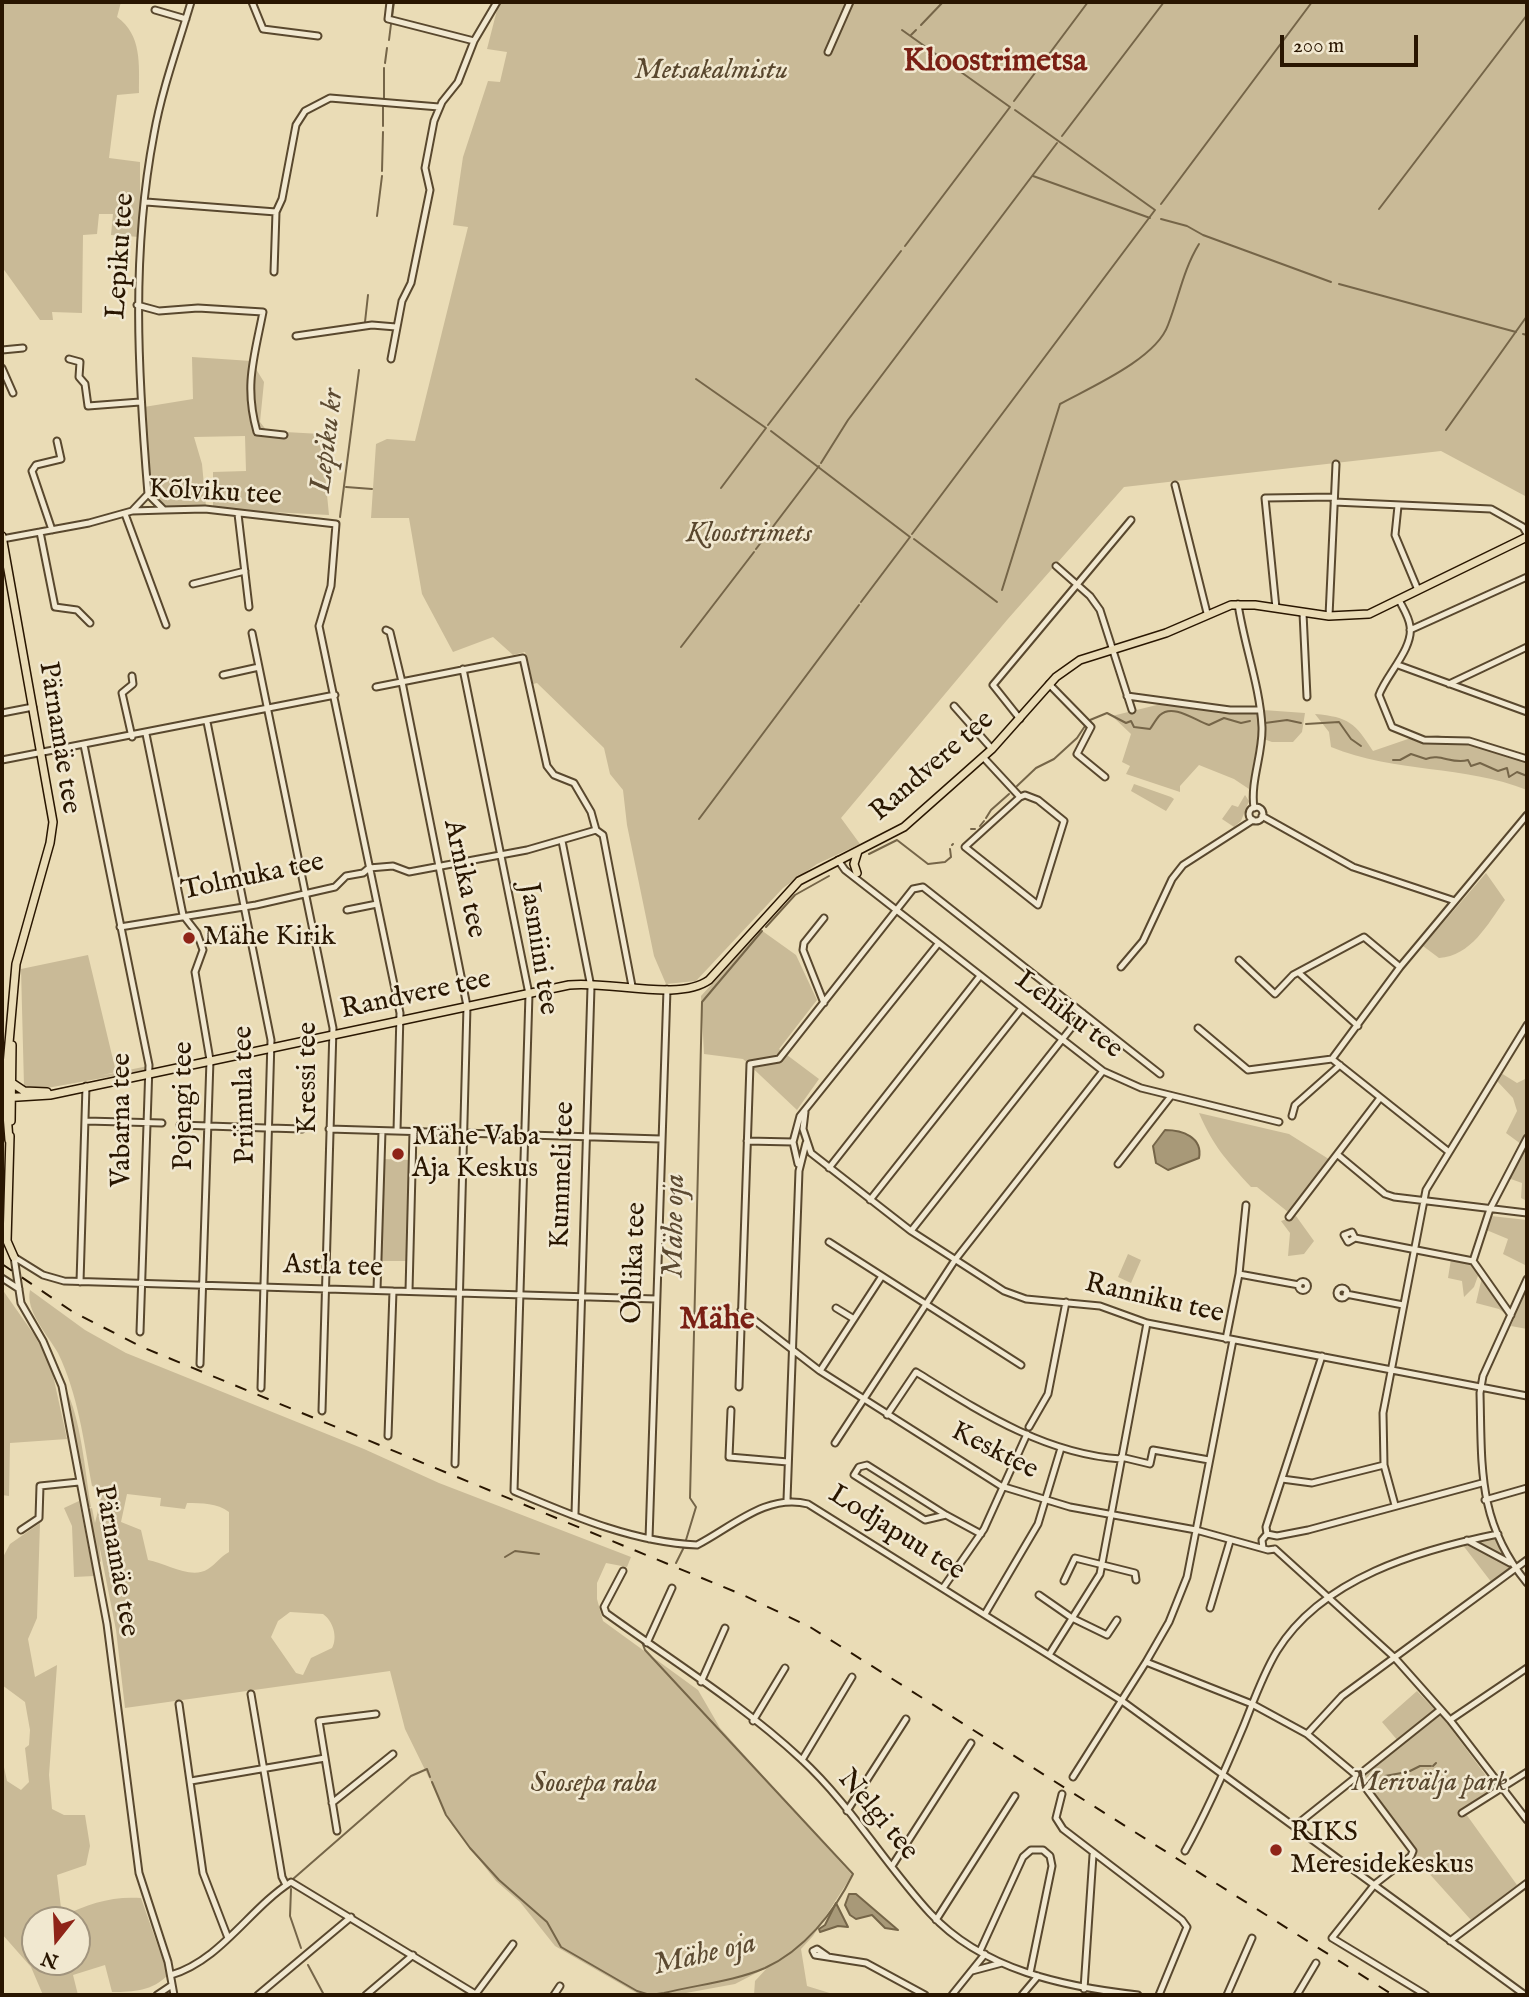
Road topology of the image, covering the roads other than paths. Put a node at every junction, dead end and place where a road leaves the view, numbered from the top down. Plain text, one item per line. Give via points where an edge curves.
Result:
1 (191, 2) edge
2 (252, 2) edge
3 (390, 2) edge
4 (497, 2) edge
5 (850, 2) edge
6 (155, 10) dead end
7 (186, 19) junction
8 (318, 36) dead end
9 (474, 41) junction
10 (828, 52) dead end
11 (439, 107) junction
12 (146, 202) junction
13 (276, 212) junction
14 (274, 272) dead end
15 (137, 305) junction
16 (396, 327) junction
17 (296, 336) dead end
18 (23, 348) dead end
19 (2, 351) edge
20 (69, 359) dead end
21 (391, 359) dead end
22 (2, 368) edge
23 (13, 393) dead end
24 (141, 402) junction
25 (284, 435) dead end
26 (57, 441) dead end
27 (1336, 464) dead end
28 (1175, 485) dead end
29 (148, 494) junction
30 (1334, 499) junction
31 (1398, 506) junction
32 (164, 510) junction
33 (128, 513) junction
34 (238, 514) junction
35 (1131, 520) dead end
36 (52, 530) junction
37 (40, 532) junction
38 (1527, 535) edge
39 (2, 538) edge
40 (1056, 566) dead end
41 (245, 571) junction
42 (1527, 577) edge
43 (1078, 583) junction
44 (11, 584) junction
45 (193, 584) dead end
46 (2, 585) edge
47 (1418, 590) junction
48 (1399, 600) junction
49 (1238, 604) junction
50 (249, 607) dead end
51 (1276, 608) junction
52 (1207, 613) junction
53 (1303, 613) junction
54 (1329, 616) junction
55 (90, 623) dead end
56 (166, 625) dead end
57 (386, 630) dead end
58 (1410, 631) junction
59 (252, 633) dead end
60 (1527, 647) edge
61 (1113, 648) junction
62 (1398, 666) junction
63 (258, 667) junction
64 (463, 669) junction
65 (223, 675) dead end
66 (132, 676) dead end
67 (401, 682) junction
68 (1049, 684) junction
69 (1449, 684) junction
70 (376, 687) dead end
71 (335, 695) junction
72 (1127, 696) junction
73 (1307, 697) dead end
74 (954, 706) dead end
75 (33, 707) junction
76 (268, 708) junction
77 (1132, 710) dead end
78 (1259, 710) junction
79 (1527, 712) edge
80 (2, 713) edge
81 (1020, 719) junction
82 (207, 722) junction
83 (146, 734) junction
84 (132, 737) junction
85 (84, 745) junction
86 (992, 749) junction
87 (40, 752) junction
88 (983, 757) junction
89 (1527, 759) edge
90 (2, 760) edge
91 (1105, 777) dead end
92 (1020, 797) junction
93 (1254, 808) junction
94 (1527, 815) edge
95 (1262, 816) junction
96 (1252, 820) junction
97 (596, 830) junction
98 (562, 841) junction
99 (858, 850) junction
100 (501, 855) junction
101 (842, 858) junction
102 (439, 866) junction
103 (369, 868) junction
104 (857, 873) junction
105 (863, 882) junction
106 (305, 893) junction
107 (1455, 901) junction
108 (377, 904) junction
109 (244, 906) junction
110 (347, 910) dead end
111 (897, 910) junction
112 (183, 915) junction
113 (824, 918) dead end
114 (120, 927) junction
115 (938, 944) junction
116 (1239, 960) dead end
117 (1121, 967) dead end
118 (1400, 967) junction
119 (1299, 972) junction
120 (980, 976) junction
121 (590, 982) junction
122 (632, 986) junction
123 (667, 989) junction
124 (529, 994) junction
125 (824, 1003) junction
126 (467, 1006) junction
127 (1022, 1008) junction
128 (1083, 1013) junction
129 (400, 1020) junction
130 (1527, 1025) edge
131 (1358, 1026) junction
132 (12, 1027) junction
133 (1198, 1028) dead end
134 (334, 1034) junction
135 (1063, 1040) junction
136 (272, 1047) junction
137 (1332, 1059) junction
138 (210, 1060) junction
139 (1340, 1065) junction
140 (1103, 1071) junction
141 (149, 1072) junction
142 (1160, 1074) dead end
143 (12, 1083) junction
144 (86, 1086) junction
145 (57, 1092) junction
146 (1171, 1096) junction
147 (1380, 1098) junction
148 (6, 1099) edge
149 (805, 1112) junction
150 (1292, 1116) dead end
151 (86, 1121) junction
152 (1279, 1122) dead end
153 (147, 1123) junction
154 (162, 1124) dead end
155 (180, 1125) dead end
156 (209, 1126) junction
157 (268, 1128) junction
158 (302, 1129) dead end
159 (329, 1129) junction
160 (382, 1131) junction
161 (397, 1131) junction
162 (413, 1132) junction
163 (464, 1133) junction
164 (526, 1135) junction
165 (587, 1137) junction
166 (1527, 1138) edge
167 (661, 1139) junction
168 (747, 1141) junction
169 (794, 1143) junction
170 (804, 1144) junction
171 (1449, 1152) junction
172 (810, 1153) junction
173 (1338, 1155) junction
174 (801, 1157) junction
175 (1118, 1164) dead end
176 (829, 1168) junction
177 (799, 1171) junction
178 (870, 1200) junction
179 (1423, 1201) junction
180 (1246, 1205) dead end
181 (1490, 1209) junction
182 (1527, 1213) edge
183 (1289, 1217) dead end
184 (911, 1231) junction
185 (1355, 1238) dead end
186 (829, 1242) dead end
187 (1414, 1250) junction
188 (14, 1257) junction
189 (955, 1260) junction
190 (1473, 1261) junction
191 (1239, 1274) junction
192 (882, 1276) junction
193 (2, 1278) edge
194 (1527, 1279) edge
195 (80, 1282) junction
196 (142, 1283) junction
197 (203, 1285) junction
198 (1298, 1285) dead end
199 (265, 1287) junction
200 (19, 1289) junction
201 (325, 1289) junction
202 (376, 1290) junction
203 (393, 1291) junction
204 (410, 1291) junction
205 (460, 1293) junction
206 (1346, 1294) dead end
207 (521, 1295) junction
208 (582, 1297) junction
209 (656, 1298) junction
210 (1066, 1302) junction
211 (926, 1304) junction
212 (1403, 1306) junction
213 (836, 1308) dead end
214 (741, 1310) junction
215 (1511, 1315) junction
216 (853, 1319) junction
217 (1147, 1323) junction
218 (140, 1332) dead end
219 (1230, 1339) junction
220 (792, 1349) junction
221 (1322, 1356) junction
222 (200, 1364) dead end
223 (1021, 1365) dead end
224 (1390, 1369) junction
225 (820, 1371) junction
226 (739, 1387) dead end
227 (1481, 1387) junction
228 (261, 1388) dead end
229 (1527, 1396) edge
230 (864, 1400) junction
231 (731, 1410) dead end
232 (322, 1411) dead end
233 (887, 1415) junction
234 (1028, 1431) junction
235 (388, 1436) dead end
236 (835, 1443) dead end
237 (1061, 1448) junction
238 (1121, 1458) junction
239 (1209, 1460) junction
240 (788, 1462) junction
241 (455, 1464) dead end
242 (1384, 1465) junction
243 (1283, 1479) junction
244 (79, 1482) junction
245 (1482, 1483) junction
246 (1004, 1487) junction
247 (1527, 1488) edge
248 (514, 1491) joint
249 (787, 1500) junction
250 (1485, 1500) junction
251 (1045, 1502) junction
252 (1395, 1505) junction
253 (575, 1514) junction
254 (946, 1515) junction
255 (1110, 1516) junction
256 (20, 1530) dead end
257 (1196, 1530) junction
258 (981, 1534) junction
259 (1267, 1534) junction
260 (1498, 1534) junction
261 (1277, 1536) junction
262 (649, 1539) junction
263 (1466, 1540) junction
264 (1230, 1541) junction
265 (1264, 1548) junction
266 (1275, 1549) junction
267 (1527, 1560) edge
268 (1102, 1564) junction
269 (1513, 1566) junction
270 (623, 1571) dead end
271 (1136, 1580) dead end
272 (1064, 1581) dead end
273 (1527, 1583) edge
274 (671, 1588) dead end
275 (943, 1588) junction
276 (1039, 1595) dead end
277 (1331, 1597) junction
278 (1210, 1608) dead end
279 (985, 1614) junction
280 (1072, 1618) junction
281 (1117, 1620) dead end
282 (725, 1628) dead end
283 (647, 1643) junction
284 (1049, 1655) junction
285 (1394, 1657) junction
286 (1146, 1662) junction
287 (785, 1668) dead end
288 (1527, 1668) edge
289 (852, 1677) dead end
290 (701, 1682) junction
291 (251, 1694) dead end
292 (1122, 1701) junction
293 (179, 1704) dead end
294 (1252, 1704) junction
295 (1440, 1710) junction
296 (376, 1714) dead end
297 (906, 1719) dead end
298 (753, 1720) junction
299 (1450, 1720) junction
300 (1307, 1734) junction
301 (971, 1743) dead end
302 (393, 1754) dead end
303 (324, 1758) junction
304 (802, 1760) junction
305 (264, 1769) junction
306 (1527, 1772) edge
307 (1223, 1774) junction
308 (1356, 1775) junction
309 (1073, 1777) dead end
310 (191, 1781) junction
311 (1500, 1789) junction
312 (1062, 1794) dead end
313 (1015, 1796) dead end
314 (332, 1803) junction
315 (847, 1811) junction
316 (1462, 1814) dead end
317 (1527, 1820) edge
318 (1295, 1826) junction
319 (337, 1831) dead end
320 (1185, 1851) dead end
321 (1093, 1855) junction
322 (892, 1866) junction
323 (1527, 1883) edge
324 (1375, 1884) junction
325 (286, 1885) junction
326 (351, 1917) junction
327 (936, 1920) junction
328 (228, 1938) junction
329 (1252, 1938) dead end
330 (1450, 1941) junction
331 (513, 1944) dead end
332 (982, 1952) junction
333 (413, 1955) junction
334 (827, 1956) dead end
335 (1003, 1963) junction
336 (1316, 1963) dead end
337 (972, 1971) junction
338 (1030, 1973) junction
339 (171, 1975) junction
340 (1038, 1976) junction
341 (172, 1985) junction
342 (560, 1986) dead end
343 (1084, 1989) junction
344 (157, 1995) edge
345 (174, 1995) edge
346 (258, 1995) edge
347 (366, 1995) edge
348 (476, 1995) edge
349 (554, 1995) edge
350 (925, 1995) edge
351 (952, 1995) edge
352 (1022, 1995) edge
353 (1138, 1995) edge
354 (1159, 1995) edge
355 (1227, 1995) edge
356 (1297, 1995) edge
357 (1426, 1995) edge
358 (1525, 1995) edge

1 - 7 street, Lepiku tee
2 - 8 street via 263,29
3 - 9 street via 388,19
4 - 9 street
5 - 10 street
6 - 7 street
7 - 12 street, Lepiku tee via 159,110
9 - 11 street via 458,82
11 - 13 street via 330,98 313,104 296,125
11 - 16 street via 425,168 430,190 411,283
12 - 13 street
12 - 15 street, Lepiku tee
13 - 14 street
15 - 24 street, Lepiku tee
15 - 25 street via 159,311 263,312 249,405 257,432
16 - 17 street via 372,325
16 - 21 street
18 - 19 street
20 - 24 street via 80,362 79,377 85,384 88,406
22 - 23 street
24 - 29 street, Lepiku tee
26 - 36 street via 61,459 36,465 32,471
27 - 30 street
28 - 52 street
29 - 32 street
29 - 33 street
30 - 31 street
30 - 51 street via 1265,498
30 - 54 street
31 - 38 street via 1491,509 1523,527
31 - 47 street via 1395,536
32 - 33 street, Kõlviku tee
32 - 34 street, Kõlviku tee
33 - 36 street, Kõlviku tee
33 - 56 street
34 - 41 street
34 - 71 street, Kõlviku tee via 336,524 331,586 319,626
35 - 43 street
36 - 37 street, Kõlviku tee
37 - 39 street, Kõlviku tee
37 - 55 street via 55,607 77,610
38 - 47 main road, Randvere tee
39 - 44 main road, Pärnamäe tee
40 - 43 street
41 - 45 street
41 - 50 street
42 - 58 street
43 - 61 street via 1100,610
43 - 81 street via 993,685
44 - 46 street
44 - 75 main road, Pärnamäe tee
47 - 48 main road, Randvere tee
48 - 54 main road, Randvere tee via 1369,614
48 - 58 street
49 - 51 main road, Randvere tee
49 - 52 main road, Randvere tee
49 - 78 street
51 - 53 main road, Randvere tee
52 - 61 main road, Randvere tee via 1166,633
53 - 54 main road, Randvere tee
53 - 73 street
57 - 67 street, Arnika tee
58 - 62 street
59 - 63 street, Kressi tee
60 - 69 street
61 - 68 main road, Randvere tee via 1080,660
61 - 72 street
62 - 69 street
62 - 89 street via 1379,695 1396,730 1424,740 1482,743
63 - 65 street
63 - 76 street, Kressi tee
64 - 67 street
64 - 97 street via 523,657 547,766 554,775 574,783
64 - 100 street, Jasmiini tee
66 - 84 street via 133,684 122,693
67 - 70 street
67 - 102 street, Arnika tee
68 - 81 main road, Randvere tee
68 - 91 street via 1091,727 1077,754
69 - 79 street
71 - 76 street
71 - 103 street
72 - 77 street
72 - 78 street
74 - 86 street
75 - 80 street
75 - 87 main road, Pärnamäe tee
76 - 82 street
76 - 106 street, Kressi tee
78 - 93 street via 1262,733
81 - 86 main road, Randvere tee
82 - 83 street
82 - 109 street, Priimula tee
83 - 84 street
83 - 112 street, Pojengi tee
84 - 85 street
85 - 87 street
85 - 114 street, Vabarna tee
86 - 88 main road, Randvere tee
87 - 90 street
87 - 132 main road, Pärnamäe tee via 53,827 18,955
88 - 92 street
88 - 99 main road, Randvere tee via 904,827
92 - 92 street via 1038,800 1064,821 1038,905 965,847
93 - 95 street via 1261,810
93 - 96 street via 1249,813
94 - 107 street
95 - 96 street
95 - 107 street via 1353,867
96 - 117 street via 1183,865 1143,941
97 - 98 street via 566,836
97 - 122 street via 603,835
98 - 100 street
98 - 121 street, Kummeli tee
99 - 101 main road, Randvere tee
99 - 104 main road
100 - 102 street
100 - 124 street, Jasmiini tee
101 - 104 street, Lehiku tee
101 - 105 street, Lehiku tee via 845,870
101 - 123 main road, Randvere tee via 787,892 709,980 689,990
102 - 103 street via 408,872 393,866
102 - 126 street, Arnika tee
103 - 106 street, Tolmuka tee via 346,876 335,887
103 - 108 street
104 - 105 street, Lehiku tee
105 - 111 street, Lehiku tee
106 - 109 street, Tolmuka tee
106 - 134 street, Kressi tee
107 - 118 street
108 - 110 street, Tolmuka tee
108 - 129 street
109 - 112 street, Tolmuka tee
109 - 136 street, Priimula tee
111 - 115 street, Lehiku tee
111 - 125 street
111 - 128 street via 913,889 923,887
112 - 114 street, Tolmuka tee
112 - 138 street, Pojengi tee via 203,950 195,972
113 - 125 street via 803,950
114 - 141 street, Vabarna tee
115 - 120 street, Lehiku tee
115 - 149 street
116 - 119 street via 1275,994
118 - 119 street via 1364,937
118 - 131 street
119 - 131 street
120 - 127 street, Lehiku tee
120 - 176 street
121 - 122 main road, Randvere tee
121 - 124 main road, Randvere tee
121 - 165 street, Kummeli tee
122 - 123 main road, Randvere tee
123 - 167 street, Oblika tee
124 - 126 main road, Randvere tee
124 - 164 street, Jasmiini tee
125 - 168 street via 779,1059 750,1064
126 - 129 main road, Randvere tee
126 - 163 street, Arnika tee
127 - 135 street, Lehiku tee
127 - 178 street
128 - 135 street
128 - 142 street
129 - 134 main road, Randvere tee
129 - 161 street
130 - 171 street
131 - 137 street
132 - 143 main road, Pärnamäe tee
132 - 148 main road, Pärnamäe tee
133 - 137 street via 1248,1070
134 - 136 main road, Randvere tee
134 - 159 street, Kressi tee
135 - 140 street, Lehiku tee
135 - 184 street
136 - 138 main road, Randvere tee
136 - 157 street, Priimula tee
137 - 139 street
138 - 141 main road, Randvere tee
138 - 156 street, Pojengi tee
139 - 147 street
139 - 150 street via 1295,1105
140 - 146 street, Lehiku tee
140 - 189 street
141 - 144 main road, Randvere tee
141 - 153 street, Vabarna tee
143 - 145 main road via 24,1091
143 - 148 main road, Pärnamäe tee
144 - 145 main road, Randvere tee
144 - 151 street
145 - 148 main road, Randvere tee
146 - 152 street, Lehiku tee
146 - 175 street
147 - 171 street
147 - 173 street
148 - 188 main road, Pärnamäe tee via 7,1241
149 - 169 street
149 - 170 street
151 - 153 street
151 - 195 street
153 - 154 street
153 - 196 street, Vabarna tee
155 - 156 street
156 - 157 street
156 - 197 street, Pojengi tee
157 - 158 street
157 - 199 street, Priimula tee
159 - 160 street
159 - 201 street, Kressi tee
160 - 161 street
160 - 202 street
161 - 162 street
162 - 163 street
162 - 204 street
163 - 164 street
163 - 205 street, Arnika tee
164 - 165 street
164 - 207 street, Jasmiini tee
165 - 167 street
165 - 208 street, Kummeli tee
166 - 181 street
167 - 209 street, Oblika tee
168 - 169 street
168 - 214 street
169 - 170 street
169 - 170 street via 799,1136
169 - 177 street
170 - 172 street, Ranniku tee
170 - 174 street
171 - 179 street
172 - 174 street
172 - 176 street, Ranniku tee
173 - 179 street via 1385,1194
173 - 183 street
174 - 177 street
176 - 178 street, Ranniku tee
177 - 220 street
178 - 184 street, Ranniku tee
179 - 181 street
179 - 187 street
180 - 191 street
181 - 182 street
181 - 190 street
184 - 189 street, Ranniku tee
185 - 187 street
186 - 192 street
187 - 190 street
187 - 212 street
188 - 195 street, Astla tee via 51,1279
188 - 200 street, Pärnamäe tee
189 - 210 street, Ranniku tee via 1004,1292
189 - 211 street
190 - 215 street
191 - 198 street
191 - 219 street
192 - 211 street
192 - 216 street
193 - 200 street
194 - 215 street
195 - 196 street, Astla tee
196 - 197 street, Astla tee
196 - 218 street, Vabarna tee
197 - 199 street, Astla tee
197 - 222 street, Pojengi tee
199 - 201 street, Astla tee
199 - 228 street, Priimula tee
200 - 244 street, Pärnamäe tee via 21,1303 62,1386
201 - 202 street, Astla tee
201 - 232 street, Kressi tee
202 - 203 street, Astla tee
203 - 204 street, Astla tee
203 - 235 street
204 - 205 street, Astla tee
205 - 207 street, Astla tee
205 - 241 street, Arnika tee
206 - 212 street
207 - 208 street, Astla tee
207 - 248 street, Jasmiini tee
208 - 209 street, Astla tee
208 - 253 street, Kummeli tee
209 - 262 street, Oblika tee
210 - 217 street, Ranniku tee via 1100,1306
210 - 234 street via 1048,1394
211 - 223 street
211 - 230 street
212 - 224 street
213 - 216 street
214 - 220 street, Kesktee
214 - 226 street
215 - 227 street
216 - 225 street
217 - 219 street, Ranniku tee
217 - 238 street
219 - 221 street, Ranniku tee
219 - 239 street
220 - 225 street, Kesktee
220 - 240 street
221 - 224 street, Ranniku tee
221 - 243 street
224 - 227 street, Ranniku tee
224 - 242 street via 1383,1413
225 - 230 street, Kesktee
227 - 229 street, Ranniku tee
227 - 245 street
230 - 233 street, Kesktee
230 - 236 street
231 - 240 street via 729,1457
233 - 234 street via 916,1372 982,1412
233 - 246 street, Kesktee
234 - 237 street
234 - 246 street
237 - 238 street
237 - 251 street
238 - 239 street via 1150,1464 1153,1450
238 - 255 street
239 - 257 street
240 - 249 street
242 - 243 street via 1312,1483
242 - 252 street
243 - 259 street via 1265,1527
244 - 256 street via 40,1486 39,1518
244 - 339 street, Pärnamäe tee via 107,1623 139,1873
245 - 250 street
245 - 252 street
246 - 251 street, Kesktee
246 - 258 street
247 - 250 street
248 - 253 street, Lodjapuu tee
249 - 262 street, Lodjapuu tee via 755,1511 697,1545
249 - 275 street, Lodjapuu tee via 808,1504
250 - 260 street
251 - 255 street, Kesktee
251 - 279 street via 1038,1524
252 - 261 street
253 - 262 street, Lodjapuu tee via 620,1534
254 - 254 street via 925,1520 853,1475 862,1465 871,1467
254 - 258 street
255 - 257 street, Kesktee
255 - 268 street
257 - 264 street, Kesktee
257 - 286 street via 1187,1577
258 - 275 street
259 - 261 street
259 - 265 street via 1262,1540
260 - 263 street
260 - 269 street
261 - 266 street
263 - 269 street
263 - 277 street via 1401,1558
264 - 265 street, Kesktee
264 - 278 street
265 - 266 street
266 - 277 street
267 - 269 street
268 - 271 street via 1135,1573
268 - 272 street via 1075,1558
268 - 280 street
269 - 273 street
269 - 285 street
270 - 283 street, Nelgi tee via 604,1607
274 - 283 street
275 - 279 street, Lodjapuu tee
276 - 280 street
277 - 285 street
277 - 294 street via 1294,1629 1278,1650
279 - 284 street, Lodjapuu tee
280 - 281 street via 1107,1635
280 - 284 street
282 - 290 street
283 - 290 street, Nelgi tee
284 - 292 street, Lodjapuu tee
285 - 295 street
285 - 300 street via 1342,1696
286 - 292 street
286 - 294 street
287 - 298 street
288 - 299 street
289 - 304 street
290 - 298 street, Nelgi tee
291 - 305 street
292 - 307 street, Lodjapuu tee
292 - 309 street
293 - 310 street
294 - 300 street
294 - 307 street
295 - 299 street
295 - 308 street
296 - 303 street via 319,1721
297 - 315 street
298 - 304 street, Nelgi tee
299 - 311 street
300 - 308 street
301 - 322 street
302 - 314 street
303 - 305 street
303 - 314 street
304 - 315 street, Nelgi tee
305 - 310 street
305 - 325 street
306 - 311 street
307 - 318 street, Lodjapuu tee
307 - 320 street
308 - 318 street
308 - 324 street via 1410,1843 1411,1856
310 - 328 street via 204,1873
311 - 316 street
311 - 317 street
312 - 321 street via 1056,1818
313 - 327 street
314 - 319 street
315 - 322 street, Nelgi tee
318 - 324 street, Lodjapuu tee
321 - 343 street
321 - 354 street via 1187,1927
322 - 327 street, Nelgi tee
323 - 330 street
324 - 330 street, Lodjapuu tee
324 - 357 street via 1332,1938
325 - 326 street via 291,1882
325 - 328 street
326 - 333 street
326 - 346 street
327 - 332 street, Nelgi tee
328 - 339 street via 191,1967
329 - 355 street
330 - 358 street, Lodjapuu tee
331 - 348 street
332 - 335 street, Nelgi tee
332 - 337 street
332 - 338 street via 1023,1857 1031,1850 1043,1850 1052,1866
333 - 347 street
333 - 348 street
334 - 350 street via 866,1963
335 - 337 street
335 - 338 street, Nelgi tee
336 - 356 street
337 - 351 street
338 - 340 street, Nelgi tee
339 - 341 street, Pärnamäe tee
340 - 343 street, Nelgi tee
340 - 352 street
341 - 344 street
341 - 345 street, Pärnamäe tee
342 - 349 street
343 - 353 street, Nelgi tee

